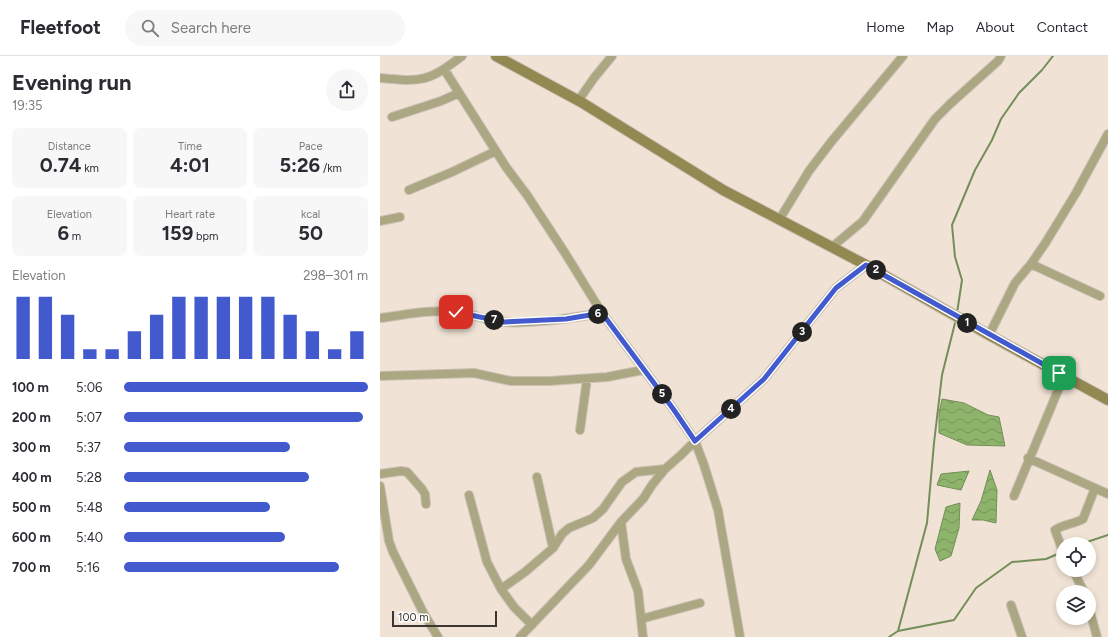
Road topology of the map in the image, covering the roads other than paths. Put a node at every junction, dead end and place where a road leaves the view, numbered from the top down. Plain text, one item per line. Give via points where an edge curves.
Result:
1 (462, 56) edge
2 (496, 56) edge
3 (612, 56) edge
4 (903, 56) edge
5 (1001, 56) edge
6 (444, 69) junction
7 (380, 78) edge
8 (459, 93) junction
9 (578, 101) junction
10 (392, 117) dead end
11 (1108, 134) edge
12 (496, 151) junction
13 (409, 190) dead end
14 (400, 217) dead end
15 (779, 220) junction
16 (380, 221) edge
17 (832, 248) junction
18 (1031, 264) junction
19 (866, 265) junction
20 (1100, 296) dead end
21 (602, 313) junction
22 (380, 318) edge
23 (989, 335) junction
24 (643, 370) junction
25 (380, 376) edge
26 (1064, 376) junction
27 (587, 379) junction
28 (1108, 400) edge
29 (580, 430) dead end
30 (695, 441) junction
31 (1028, 458) junction
32 (665, 469) junction
33 (380, 474) edge
34 (537, 477) dead end
35 (380, 486) edge
36 (1095, 488) junction
37 (1108, 494) edge
38 (469, 495) dead end
39 (1014, 496) dead end
40 (426, 504) dead end
41 (621, 522) junction
42 (1058, 537) edge
43 (553, 548) junction
44 (501, 589) junction
45 (700, 603) dead end
46 (1011, 605) dead end
47 (640, 619) junction
48 (532, 625) junction
49 (1093, 625) edge
50 (438, 637) edge
51 (520, 637) edge
52 (643, 637) edge
53 (740, 637) edge
54 (1022, 637) edge
55 (1096, 637) edge

1 - 6 street
2 - 9 main road
3 - 9 street
4 - 15 street via 809,171
5 - 17 street via 935,119 863,221
6 - 7 street via 422,80
6 - 8 street
8 - 10 street
8 - 12 street
9 - 15 main road via 693,173
11 - 18 street via 1076,193
12 - 13 street
12 - 21 street via 536,208
14 - 16 street
15 - 17 main road
17 - 19 main road
18 - 20 street
18 - 23 street via 1015,283
19 - 23 main road
19 - 30 street via 836,288 764,379
21 - 22 street via 566,319 519,322 504,322 456,312
21 - 24 street
23 - 26 main road
24 - 27 street
24 - 30 street
25 - 27 street via 474,374 511,381
26 - 28 main road
26 - 31 street
27 - 29 street
30 - 32 street
30 - 53 street via 718,510
31 - 36 street
31 - 39 street
32 - 41 street via 643,499
32 - 43 street via 636,472 622,482 593,518 566,531
33 - 40 street via 407,472 425,494
34 - 43 street
35 - 50 street via 393,552
36 - 37 street
36 - 42 street via 1083,519 1055,530
38 - 44 street via 487,562
41 - 47 street via 626,559 638,591
41 - 48 street via 590,565
43 - 44 street
44 - 48 street
45 - 47 street
46 - 54 street
47 - 52 street
48 - 51 street
49 - 55 street

